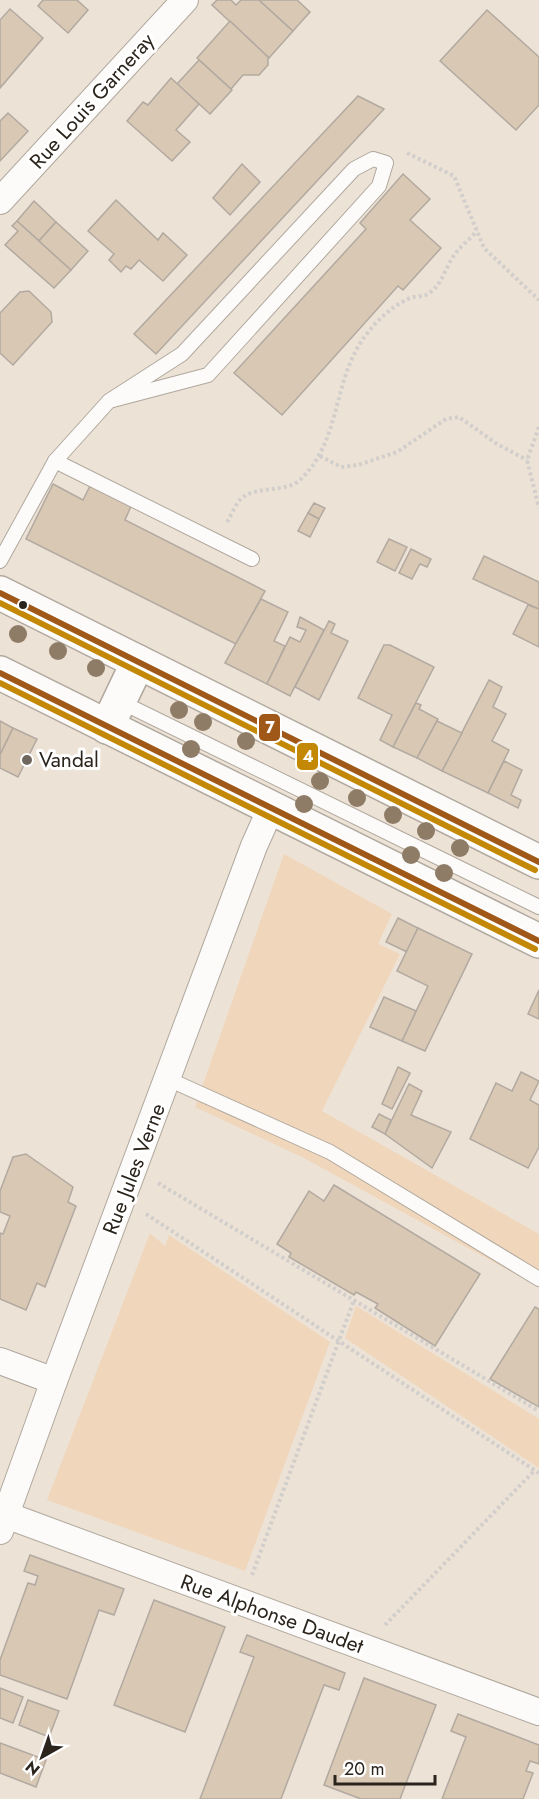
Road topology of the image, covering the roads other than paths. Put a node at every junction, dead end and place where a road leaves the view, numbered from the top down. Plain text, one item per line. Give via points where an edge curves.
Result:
1 (184, 0) edge
2 (0, 201) edge
3 (109, 401) junction
4 (55, 460) junction
5 (252, 559) dead end
6 (0, 561) edge
7 (0, 593) edge
8 (138, 662) junction
9 (0, 673) edge
10 (113, 714) junction
11 (271, 808) junction
12 (539, 862) edge
13 (539, 907) edge
14 (539, 941) edge
15 (168, 1079) junction
16 (539, 1279) edge
17 (0, 1361) edge
18 (54, 1381) junction
19 (3, 1523) edge
20 (539, 1712) edge

1 - 2 street, Rue Louis Garneray
3 - 3 lane via 182,354 354,169 374,159 386,163 379,186 208,375
3 - 4 lane
4 - 5 lane
4 - 6 lane
7 - 8 street
8 - 10 street
8 - 12 street
9 - 10 street
10 - 11 street
10 - 13 lane
11 - 14 street
11 - 15 street, Rue Jules Verne
15 - 16 lane via 330,1152
15 - 18 street, Rue Jules Verne
17 - 18 street
18 - 19 street, Rue Jules Verne
19 - 20 street, Rue Alphonse Daudet

